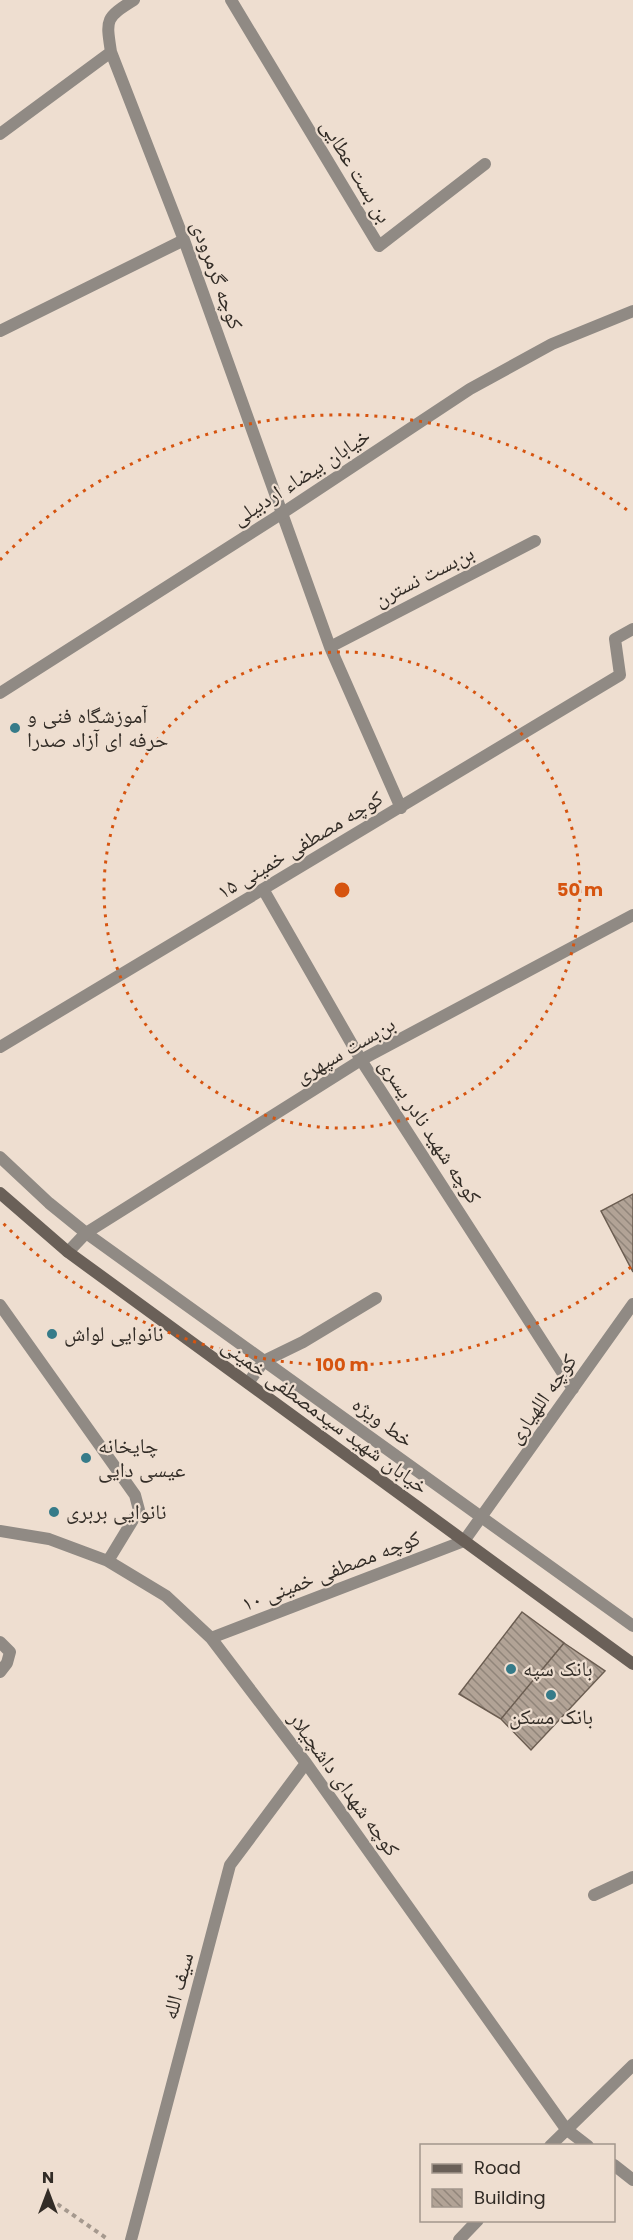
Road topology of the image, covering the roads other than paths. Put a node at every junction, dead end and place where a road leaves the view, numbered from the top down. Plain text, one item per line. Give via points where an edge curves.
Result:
1 (134, 0) edge
2 (231, 0) edge
3 (111, 52) junction
4 (1, 131) edge
5 (485, 164) dead end
6 (184, 240) junction
7 (633, 311) edge
8 (0, 331) edge
9 (281, 514) junction
10 (535, 541) dead end
11 (633, 630) edge
12 (330, 647) junction
13 (0, 693) edge
14 (401, 808) junction
15 (263, 889) junction
16 (633, 915) edge
17 (0, 1047) edge
18 (361, 1060) junction
19 (0, 1157) edge
20 (0, 1193) edge
21 (86, 1233) junction
22 (68, 1252) junction
23 (376, 1299) dead end
24 (633, 1304) edge
25 (0, 1305) edge
26 (264, 1361) junction
27 (248, 1383) junction
28 (573, 1389) junction
29 (482, 1517) junction
30 (0, 1531) edge
31 (464, 1541) junction
32 (108, 1561) junction
33 (633, 1626) edge
34 (211, 1638) junction
35 (0, 1642) edge
36 (633, 1664) edge
37 (0, 1672) edge
38 (306, 1762) junction
39 (633, 1877) edge
40 (594, 1895) dead end
41 (633, 2065) edge
42 (566, 2129) junction
43 (551, 2144) edge
44 (587, 2144) edge
45 (615, 2166) edge
46 (633, 2180) edge
47 (476, 2222) edge
48 (130, 2240) edge
49 (459, 2240) edge

1 - 3 street, کوچه گرمرودی via 113,13 107,25
2 - 5 street, بن بست عطایی via 379,246
3 - 4 street
3 - 6 street, کوچه گرمرودی
6 - 8 street
6 - 9 street, کوچه گرمرودی
7 - 9 street, خیابان بیضاء اردبیلی via 552,344 470,389
9 - 12 street, کوچه گرمرودی
9 - 13 street, خیابان بیضاء اردبیلی
10 - 12 street, بن‌بست نسترن
11 - 14 street, کوچه مصطفی خمینی ۱۵ via 615,639 620,675
12 - 14 street, کوچه گرمرودی
14 - 15 street, کوچه مصطفی خمینی ۱۵
15 - 17 street, کوچه مصطفی خمینی ۱۵
15 - 18 street, کوچه شهید نادر یسری
16 - 18 street, بن‌بست سپهری
18 - 21 street, بن‌بست سپهری
18 - 28 street, کوچه شهید نادر یسری
19 - 21 street, خط ویژه
20 - 22 main road, خیابان شهید سیدمصطفی خمینی
21 - 22 street, بن‌بست سپهری
21 - 26 street, خط ویژه
22 - 27 main road, خیابان شهید سیدمصطفی خمینی
23 - 26 street
24 - 28 street, کوچه اللهیاری
25 - 32 street via 135,1495 139,1510
26 - 27 street
26 - 29 street, خط ویژه
27 - 31 main road, خیابان شهید سیدمصطفی خمینی
28 - 29 street, کوچه اللهیاری
29 - 31 street, کوچه اللهیاری
29 - 33 street, خط ویژه
30 - 32 street, کوچه شهدای داشچیلار via 49,1539
31 - 34 street, کوچه مصطفی خمینی ۱۰
31 - 36 main road, خیابان شهید سیدمصطفی خمینی
32 - 34 street, کوچه شهدای داشچیلار via 166,1596
34 - 38 street, کوچه شهدای داشچیلار
35 - 37 street via 10,1652
38 - 42 street, کوچه شهدای داشچیلار
38 - 48 street, سیف الله via 230,1865
39 - 40 street
41 - 42 street
42 - 43 street
42 - 44 street, کوچه شهدای داشچیلار
45 - 46 street
47 - 49 street

